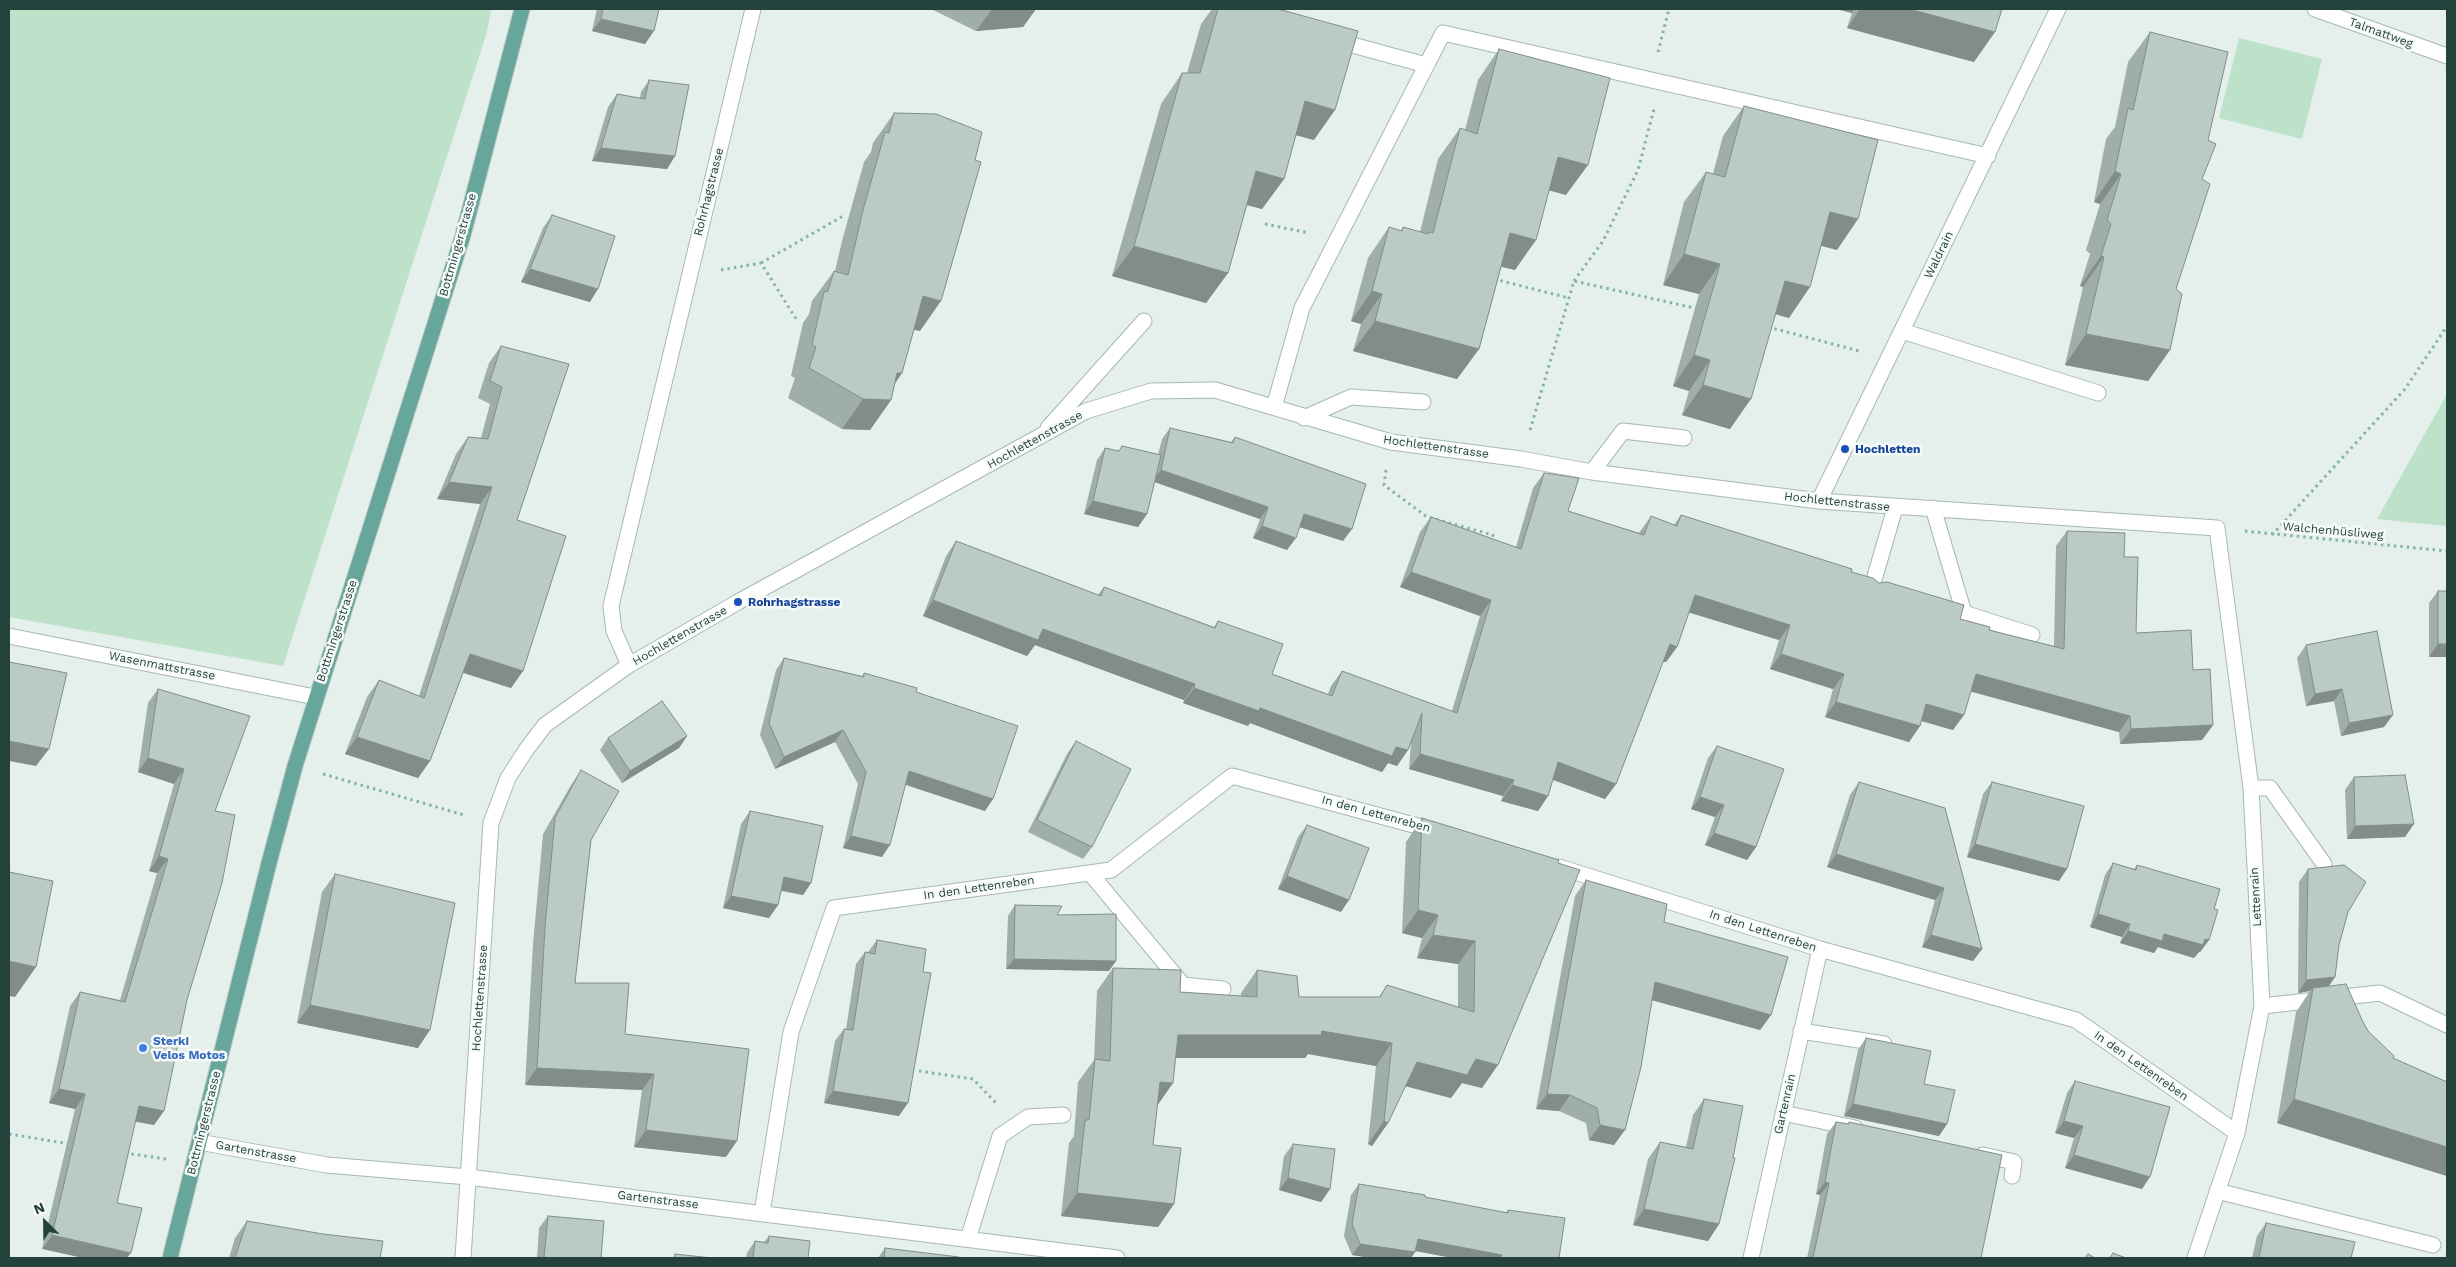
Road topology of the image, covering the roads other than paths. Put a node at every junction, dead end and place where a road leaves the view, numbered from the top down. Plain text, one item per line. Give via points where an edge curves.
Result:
1 (522, 9) edge
2 (753, 9) edge
3 (2058, 9) edge
4 (2315, 9) edge
5 (2334, 12) edge
6 (1315, 36) edge
7 (2447, 56) edge
8 (1426, 65) junction
9 (1988, 156) junction
10 (1144, 321) dead end
11 (1902, 331) junction
12 (2098, 393) dead end
13 (1423, 402) dead end
14 (1274, 407) junction
15 (1304, 418) junction
16 (1039, 438) junction
17 (1684, 438) dead end
18 (1592, 472) junction
19 (1819, 501) junction
20 (1895, 508) junction
21 (1933, 508) junction
22 (2217, 528) joint
23 (1871, 590) edge
24 (2032, 635) dead end
25 (9, 636) edge
26 (629, 666) junction
27 (315, 697) junction
28 (2251, 788) junction
29 (1453, 835) edge
30 (1548, 863) edge
31 (2324, 864) dead end
32 (1090, 873) junction
33 (1820, 949) junction
34 (1223, 989) dead end
35 (2262, 1006) junction
36 (2447, 1026) edge
37 (1801, 1031) junction
38 (1898, 1046) edge
39 (1783, 1113) junction
40 (1063, 1115) dead end
41 (1870, 1131) edge
42 (2237, 1133) junction
43 (200, 1142) junction
44 (1966, 1152) edge
45 (2012, 1176) dead end
46 (468, 1177) junction
47 (2217, 1191) junction
48 (762, 1213) junction
49 (968, 1240) junction
50 (2433, 1245) dead end
51 (170, 1258) edge
52 (463, 1258) edge
53 (1117, 1258) edge
54 (1751, 1258) edge
55 (2195, 1258) edge

1 - 27 main road, Bottmingerstrasse via 463,235
2 - 26 street, Rohrhagstrasse via 611,606 614,631
3 - 9 street, Waldrain
4 - 5 street, Talmattweg
5 - 7 street, Talmattweg
6 - 8 street
8 - 9 street via 1444,33
8 - 14 street via 1302,308
9 - 11 street, Waldrain
10 - 16 street
11 - 12 street
11 - 19 street, Waldrain
13 - 15 street via 1351,397
14 - 15 street, Hochlettenstrasse
14 - 16 street, Hochlettenstrasse via 1215,390 1151,391 1086,411
15 - 18 street, Hochlettenstrasse via 1390,442
16 - 26 street, Hochlettenstrasse via 781,578
17 - 18 street via 1623,431
18 - 19 street, Hochlettenstrasse
19 - 20 street, Hochlettenstrasse
20 - 21 street, Hochlettenstrasse
20 - 23 street
21 - 22 street, Hochlettenstrasse
21 - 24 street via 1964,613
22 - 28 street, Lettenrain
25 - 27 street, Wasenmattstrasse
26 - 46 street, Hochlettenstrasse via 545,725 508,778 491,822
27 - 43 main road, Bottmingerstrasse
28 - 31 street via 2270,788
28 - 35 street, Lettenrain
29 - 32 street, In den Lettenreben via 1232,776 1110,870
30 - 33 street, In den Lettenreben
32 - 34 street via 1182,985
32 - 48 street, In den Lettenreben via 834,908 791,1032
33 - 37 street, Gartenrain
33 - 42 street, In den Lettenreben via 2076,1020
35 - 36 street via 2380,993
35 - 42 street, Lettenrain
37 - 38 street
37 - 39 street, Gartenrain
39 - 41 street
39 - 54 street, Gartenrain
40 - 49 street via 1028,1117 1000,1136
42 - 47 street, Lettenrain
43 - 46 street, Gartenstrasse via 327,1165
43 - 51 main road, Bottmingerstrasse
44 - 45 street via 2014,1162
46 - 48 street, Gartenstrasse
46 - 52 street, Hochlettenstrasse
47 - 50 street
47 - 55 street, Lettenrain
48 - 49 street, Gartenstrasse
49 - 53 street, Gartenstrasse

